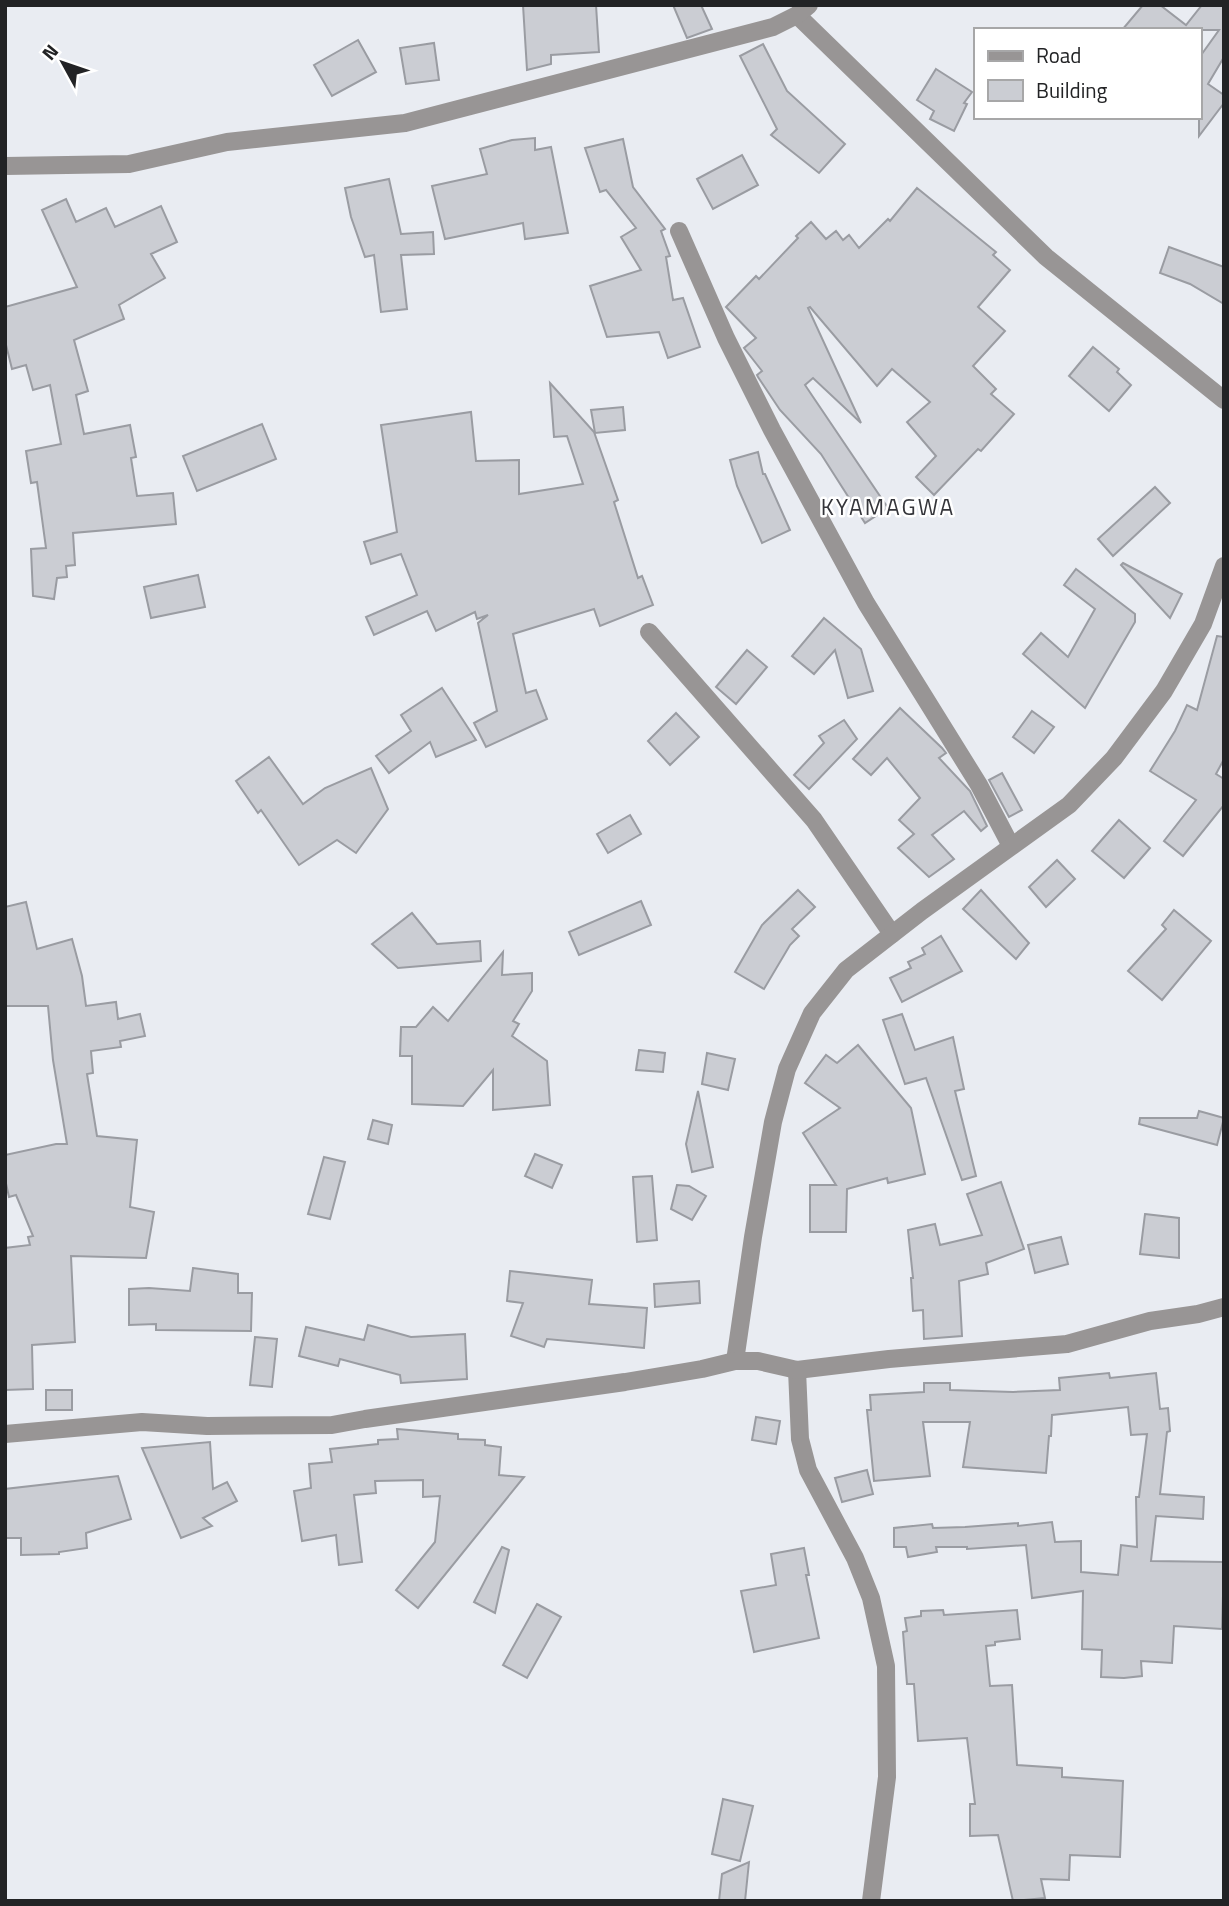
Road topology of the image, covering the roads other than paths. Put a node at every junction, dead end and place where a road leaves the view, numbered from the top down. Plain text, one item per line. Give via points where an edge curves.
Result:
1 (803, 10) edge
2 (5, 166) edge
3 (679, 231) dead end
4 (1224, 400) edge
5 (1224, 566) edge
6 (649, 632) dead end
7 (1011, 846) junction
8 (892, 934) junction
9 (1224, 1307) edge
10 (735, 1361) junction
11 (797, 1370) junction
12 (5, 1434) edge
13 (870, 1901) edge

1 - 2 street via 773,27 405,123 227,142 129,164
1 - 4 street via 1046,257
3 - 7 street via 772,430 866,603 979,785
5 - 7 street via 1203,624 1164,691 1114,758 1069,805
6 - 8 street via 814,820
7 - 8 street
8 - 10 street via 846,970 812,1013 787,1069 773,1122
9 - 11 street via 1067,1343
10 - 11 street
10 - 12 street via 625,1382 331,1425 142,1422
11 - 13 street via 800,1439 808,1470 871,1598 886,1666 887,1777

